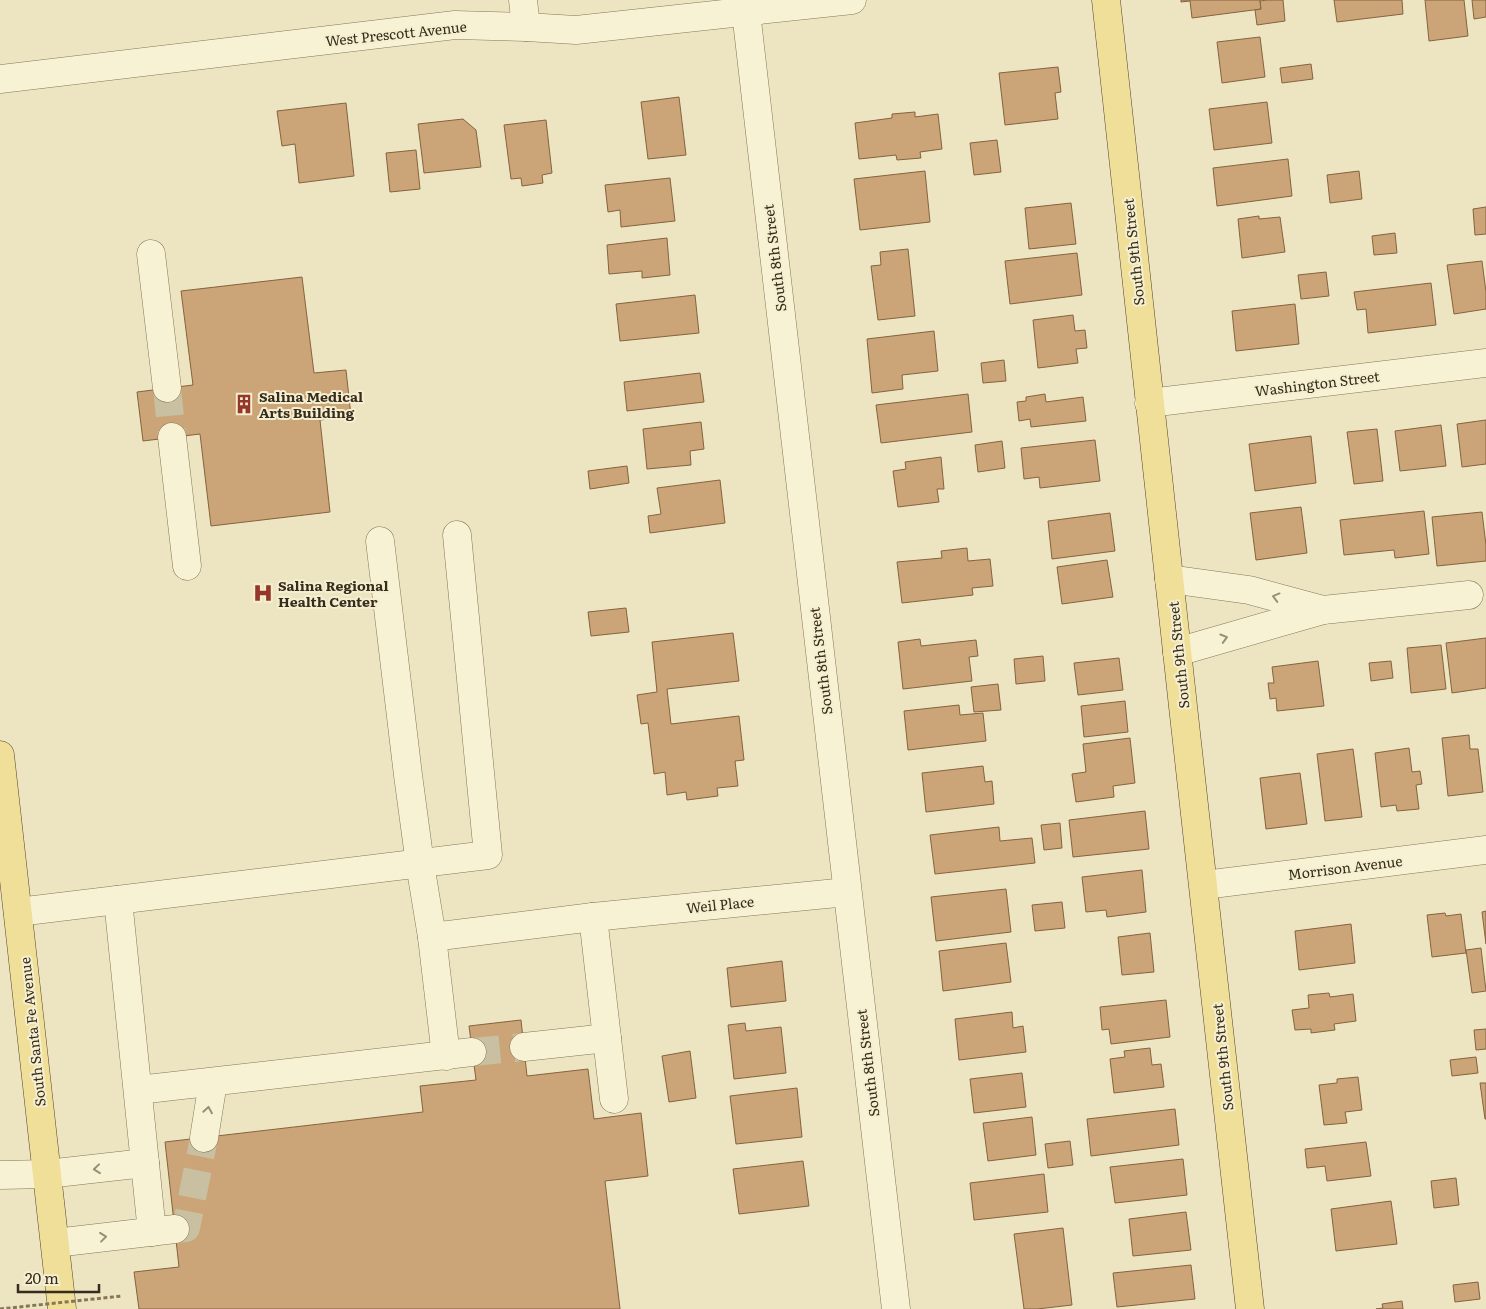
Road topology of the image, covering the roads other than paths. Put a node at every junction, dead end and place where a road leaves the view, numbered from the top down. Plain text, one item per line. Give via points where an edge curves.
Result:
1 (522, 0) edge
2 (852, 0) edge
3 (1106, 0) edge
4 (746, 12) junction
5 (526, 26) junction
6 (0, 78) edge
7 (151, 254) dead end
8 (1486, 363) edge
9 (167, 388) tunnel mouth
10 (1149, 403) junction
11 (172, 437) tunnel mouth
12 (457, 535) dead end
13 (380, 541) dead end
14 (187, 566) dead end
15 (1169, 580) junction
16 (1469, 595) dead end
17 (1323, 610) junction
18 (1177, 652) junction
19 (0, 755) edge
20 (1486, 850) edge
21 (420, 864) junction
22 (1204, 885) junction
23 (847, 892) junction
24 (118, 900) junction
25 (18, 912) junction
26 (593, 917) junction
27 (432, 937) junction
28 (607, 1038) junction
29 (524, 1047) tunnel mouth
30 (212, 1082) junction
31 (138, 1090) junction
32 (614, 1099) dead end
33 (204, 1138) tunnel mouth
34 (145, 1163) junction
35 (47, 1174) junction
36 (0, 1175) edge
37 (55, 1243) junction
38 (62, 1309) edge
39 (896, 1309) edge
40 (1250, 1309) edge

1 - 5 street
2 - 4 street, West Prescott Avenue
3 - 10 main road, South 9th Street
4 - 5 street, West Prescott Avenue via 576,30
4 - 23 street, South 8th Street
5 - 6 street, West Prescott Avenue via 455,25
7 - 9 street
8 - 10 street, Washington Street
10 - 15 main road, South 9th Street
11 - 14 street
12 - 21 street via 488,855
13 - 21 street
17 -> 15 street via 1249,590
15 - 18 main road, South 9th Street
16 - 17 street
18 -> 17 street
18 - 22 main road, South 9th Street
19 - 25 main road, South Santa Fe Avenue
20 - 22 street, Morrison Avenue
21 - 24 street
21 - 27 street
22 - 40 main road, South 9th Street
23 - 26 street, Weil Place
23 - 39 street, South 8th Street
24 - 25 street
24 - 31 street
25 - 35 main road, South Santa Fe Avenue
26 - 27 street, Weil Place
26 - 28 street
27 - 30 street via 459,1054
28 - 29 street
28 - 32 street
30 - 31 street
33 -> 30 street
31 - 34 street
34 -> 35 street
37 -> 34 street via 164,1231
35 - 36 street
35 - 37 main road, South Santa Fe Avenue
37 - 38 main road, South Santa Fe Avenue

